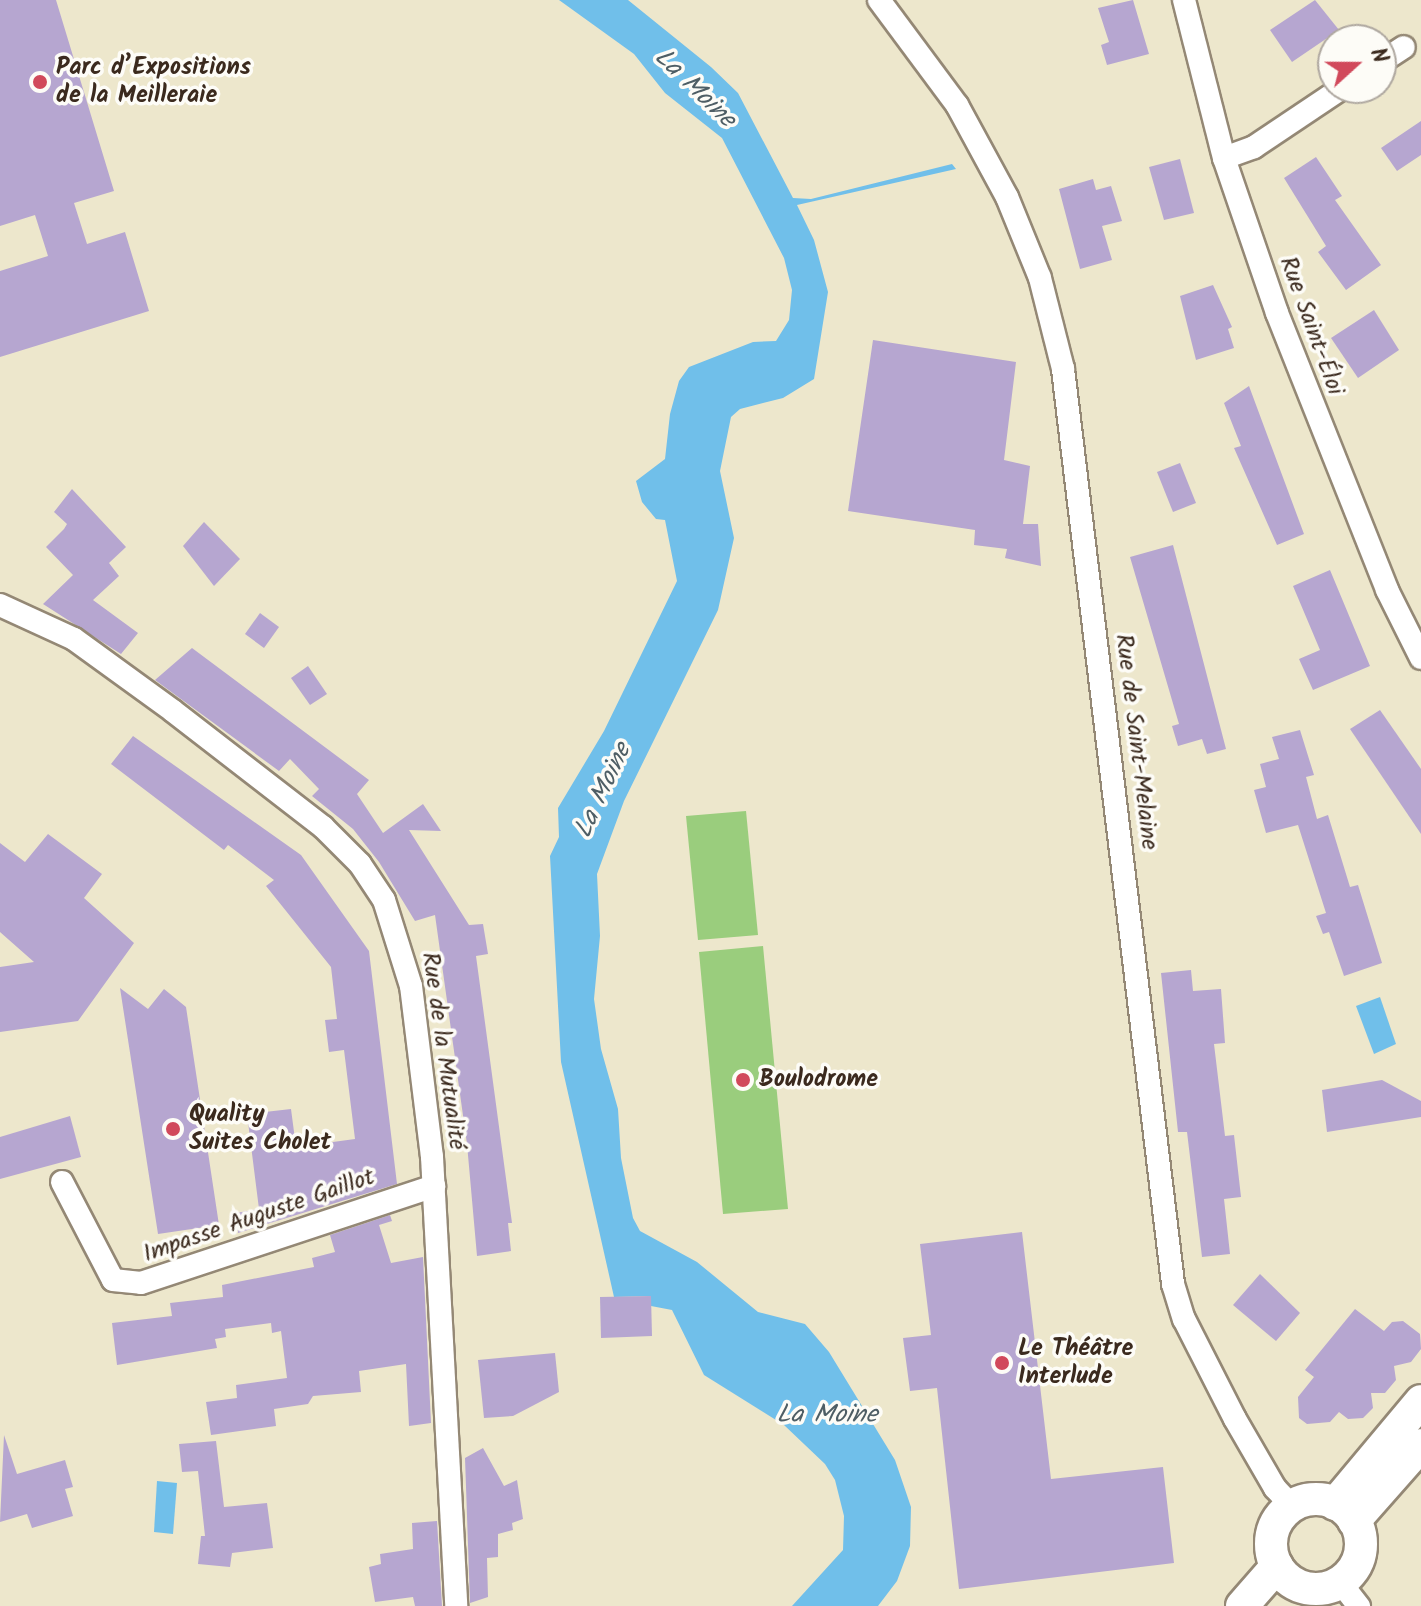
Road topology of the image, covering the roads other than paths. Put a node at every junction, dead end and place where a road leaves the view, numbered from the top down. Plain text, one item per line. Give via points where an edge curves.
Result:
1 (879, 0) edge
2 (1184, 0) edge
3 (1404, 47) dead end
4 (1397, 52) edge
5 (1318, 104) edge
6 (1224, 158) junction
7 (0, 605) edge
8 (1421, 658) edge
9 (62, 1182) dead end
10 (434, 1186) junction
11 (1421, 1401) edge
12 (1421, 1445) edge
13 (1292, 1506) junction
14 (1345, 1512) junction
15 (1287, 1586) edge
16 (1350, 1594) edge
17 (456, 1606) edge
18 (1242, 1606) edge

1 - 13 street, Rue de Saint-Melaine via 957,105 1007,197 1040,278 1063,369 1173,1284 1184,1319 1235,1419 1275,1488
2 - 6 street, Rue Saint-Éloi
3 - 4 street
5 - 6 street via 1254,147
6 - 8 street, Rue Saint-Éloi via 1326,444
7 - 10 street, Rue de la Mutualité via 74,639 323,827 360,864 384,900 402,946
9 - 10 street, Impasse Auguste Gaillot via 113,1280 141,1283
10 - 17 street, Rue de la Mutualité
11 - 14 main road
12 - 14 main road
13 - 14 main road via 1306,1500
13 - 15 main road via 1271,1539
14 - 16 main road via 1361,1547
15 - 16 main road
15 - 18 main road

